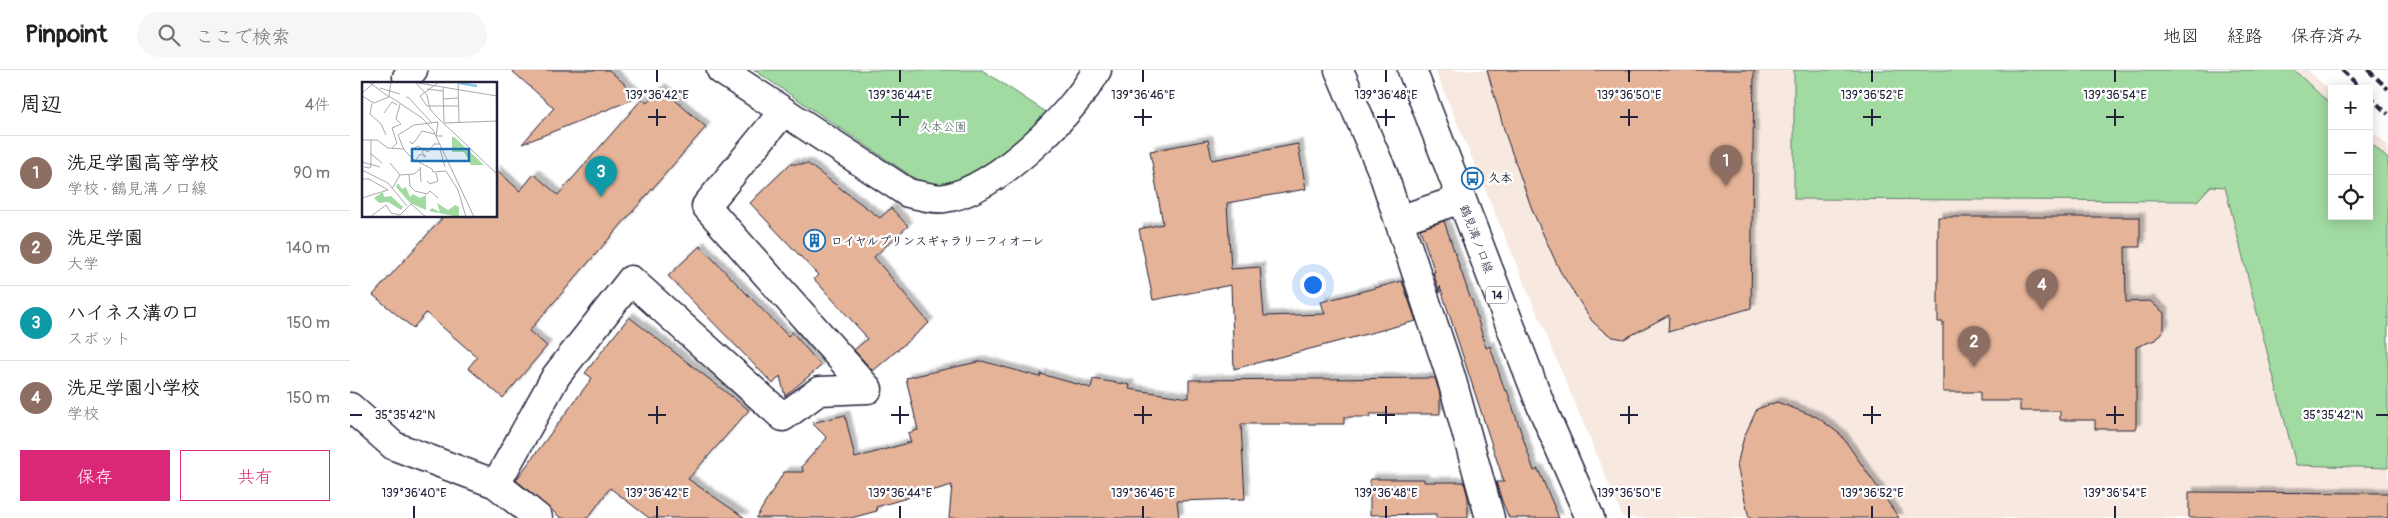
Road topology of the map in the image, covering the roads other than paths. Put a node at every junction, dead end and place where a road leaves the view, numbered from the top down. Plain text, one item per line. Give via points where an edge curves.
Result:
1 (721, 70) edge
2 (1097, 70) edge
3 (1340, 70) edge
4 (1412, 70) edge
5 (783, 112) junction
6 (1460, 199) junction
7 (1399, 220) junction
8 (350, 407) edge
9 (496, 484) junction
10 (538, 518) edge
11 (1490, 518) edge
12 (1590, 518) edge

1 - 5 street
2 - 5 street via 1090,84 1056,125 996,176 973,190 944,198 908,193
3 - 7 street
4 - 6 street, 鶴見溝ノ口線 / 14
5 - 9 street via 706,206 868,389 819,391 783,416 631,280 556,376
6 - 7 street
6 - 12 street, 鶴見溝ノ口線 / 14 via 1540,403
7 - 11 street via 1451,377
8 - 9 street via 394,446
9 - 10 street

